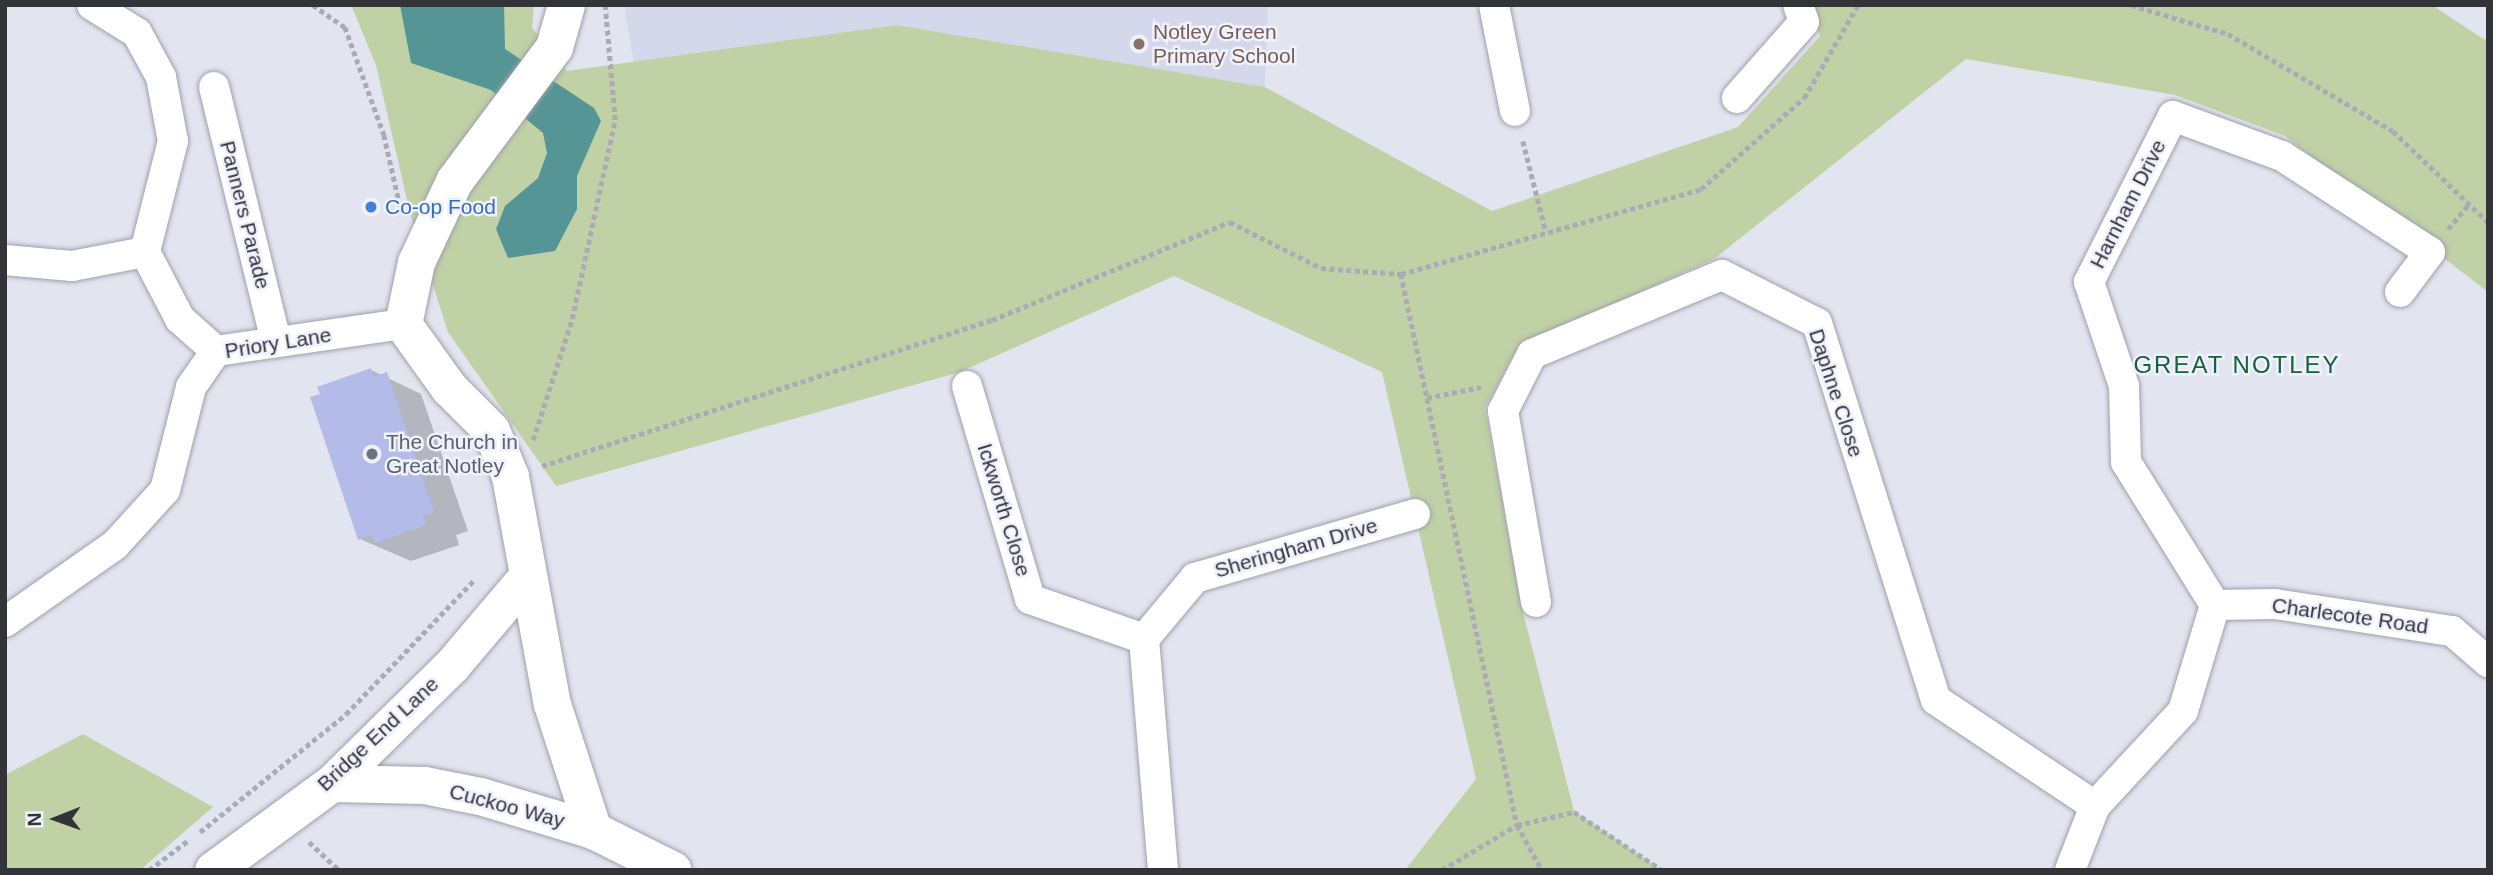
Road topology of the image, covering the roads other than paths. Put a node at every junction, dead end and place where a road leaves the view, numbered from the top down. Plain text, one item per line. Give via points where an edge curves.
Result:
1 (92, 5) edge
2 (566, 5) edge
3 (1494, 5) edge
4 (1798, 5) edge
5 (214, 88) dead end
6 (1737, 98) dead end
7 (1515, 111) road end
8 (145, 251) junction
9 (5, 260) edge
10 (2400, 292) dead end
11 (403, 324) junction
12 (276, 342) junction
13 (216, 351) junction
14 (967, 386) dead end
15 (1415, 514) dead end
16 (526, 579) junction
17 (1536, 602) dead end
18 (2215, 605) junction
19 (5, 622) edge
20 (1144, 639) junction
21 (2488, 662) edge
22 (332, 783) junction
23 (2095, 806) junction
24 (593, 830) junction
25 (213, 870) edge
26 (673, 870) edge
27 (1163, 870) edge
28 (2070, 870) edge

1 - 8 street via 137,33 161,78 173,141
2 - 11 street via 554,47 454,181 416,262
3 - 7 street
4 - 6 street via 1804,22
5 - 12 street, Panners Parade
8 - 9 street via 72,267
8 - 13 street via 180,319
10 - 18 street, Harnham Drive via 2430,252 2282,156 2173,116 2089,282 2124,387 2126,462
11 - 12 street, Priory Lane
11 - 16 street via 449,388 491,430 510,476
12 - 13 street, Priory Lane
13 - 19 street, Priory Lane via 191,387 165,490 115,545
14 - 20 street, Ickworth Close via 1030,599
15 - 20 street, Sheringham Drive via 1195,578
16 - 22 street, Bridge End Lane via 452,665
16 - 24 street via 552,704
17 - 23 street, Daphne Close via 1503,411 1532,354 1722,275 1817,323 1936,700
18 - 21 street, Charlecote Road via 2275,604 2452,631
18 - 23 street via 2183,710
20 - 27 street
22 - 24 street, Cuckoo Way via 424,785
22 - 25 street, Bridge End Lane
23 - 28 street
24 - 26 street, Cuckoo Way

